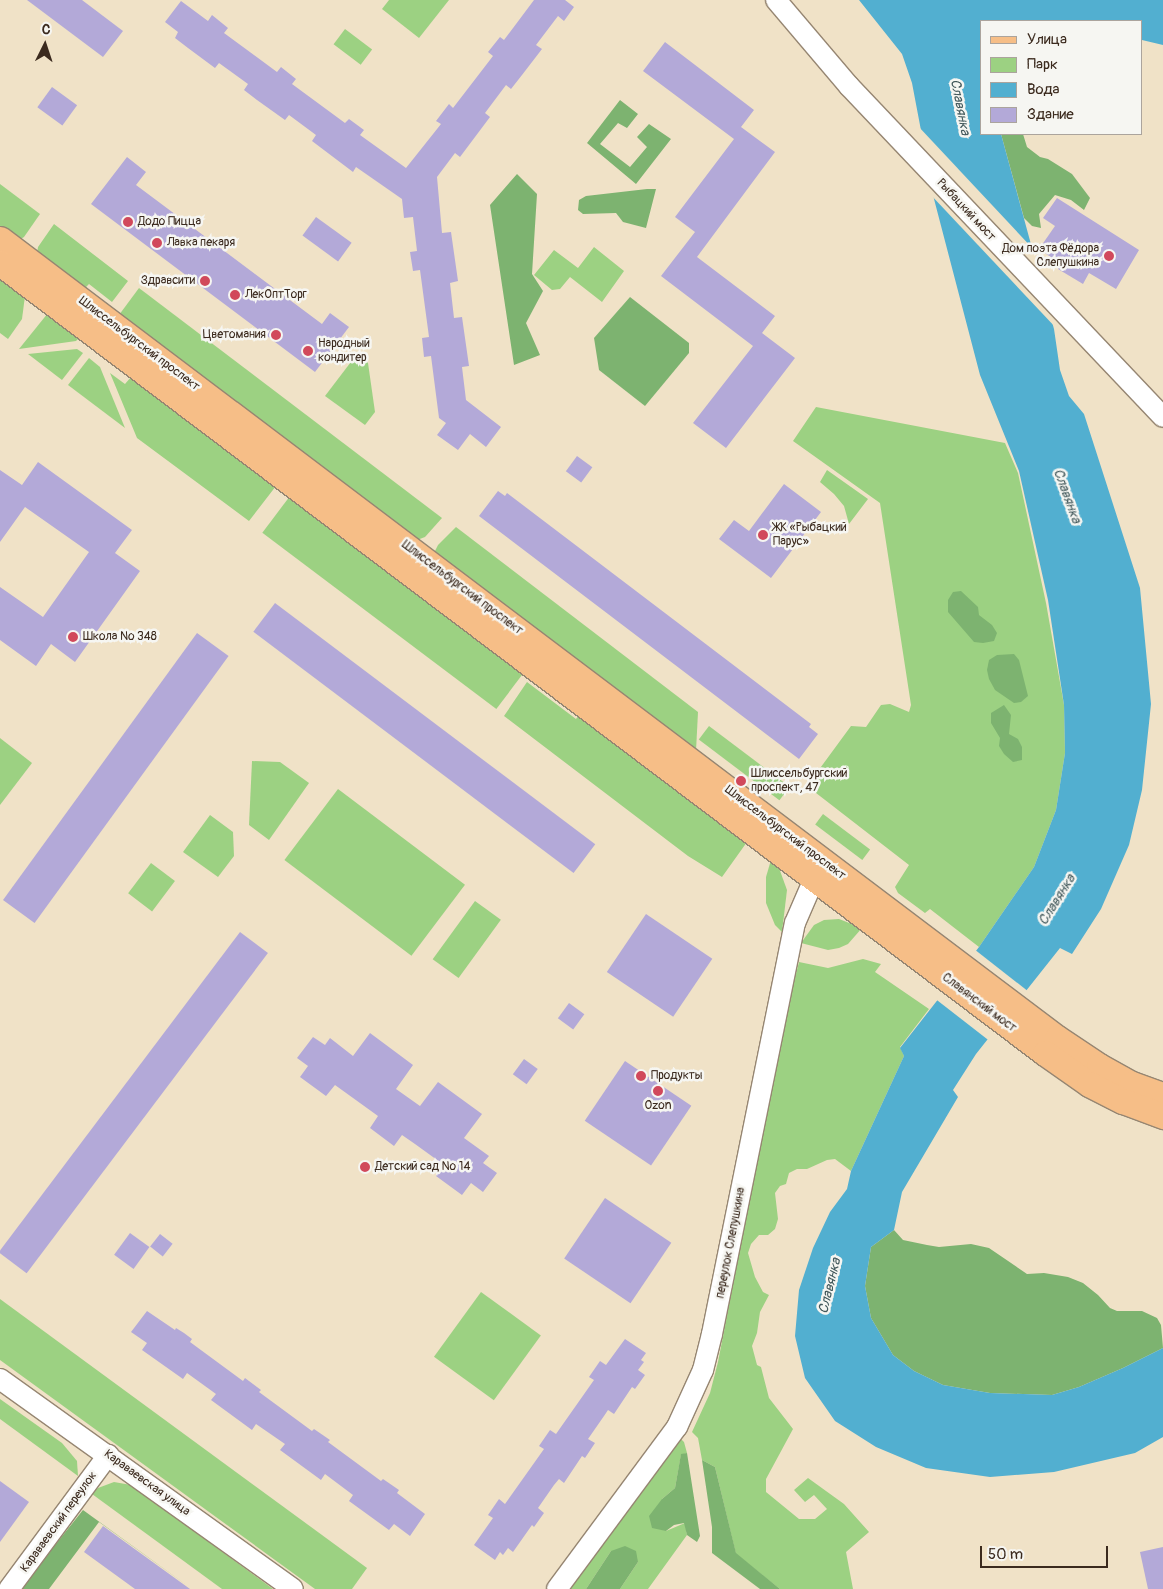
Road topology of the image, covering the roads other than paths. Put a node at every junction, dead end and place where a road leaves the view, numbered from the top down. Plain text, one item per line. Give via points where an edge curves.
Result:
1 (776, 0) edge
2 (0, 239) edge
3 (0, 264) edge
4 (1163, 417) edge
5 (820, 871) junction
6 (919, 945) joint
7 (1051, 1045) junction
8 (1163, 1095) edge
9 (1163, 1116) edge
10 (0, 1379) edge
11 (108, 1455) junction
12 (9, 1589) edge
13 (293, 1589) edge
14 (557, 1589) edge

1 - 4 street, Рыбацкий мост via 849,86
2 - 5 main road, Шлиссельбургский проспект
3 - 5 main road, Шлиссельбургский проспект
5 - 6 main road, Шлиссельбургский проспект
5 - 14 street, переулок Слепушкина via 795,923 703,1370 677,1427
6 - 7 main road, Славянский мост
7 - 8 main road via 1132,1084
7 - 9 main road via 1089,1084 1122,1101
10 - 11 street, Караваевская улица
11 - 12 street, Караваевский переулок
11 - 13 street, Караваевская улица

